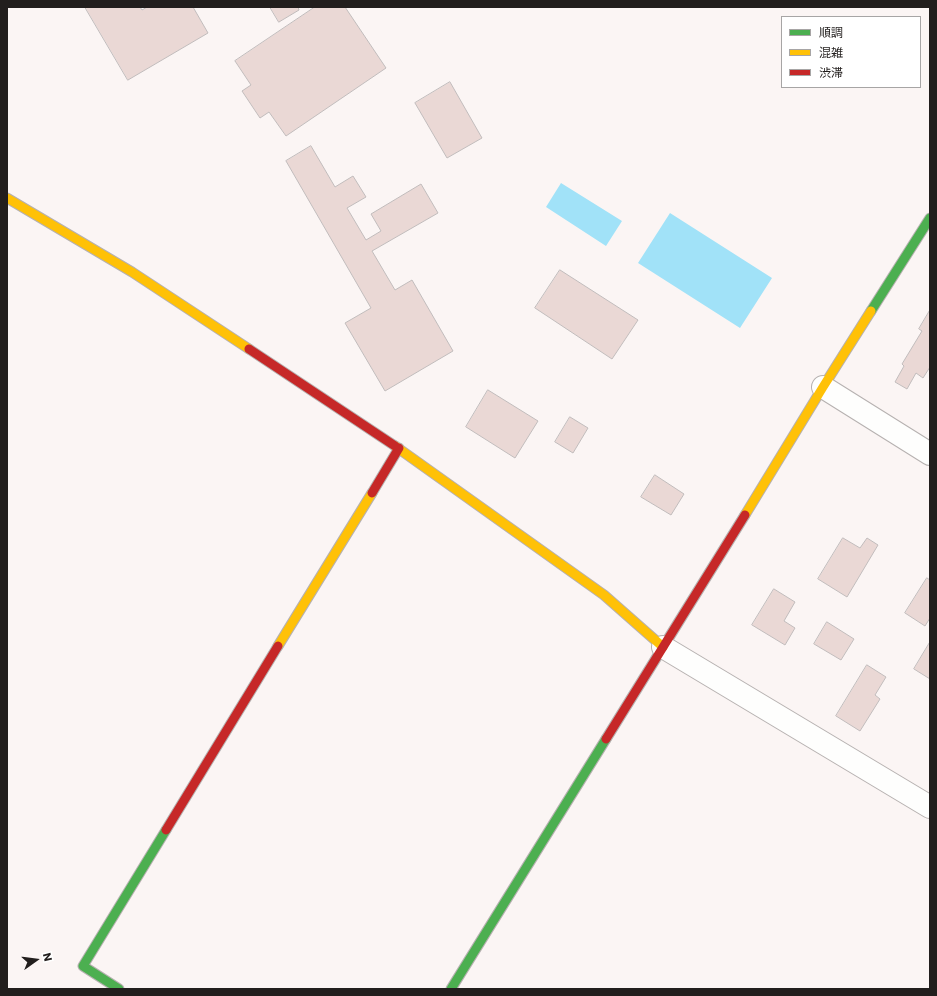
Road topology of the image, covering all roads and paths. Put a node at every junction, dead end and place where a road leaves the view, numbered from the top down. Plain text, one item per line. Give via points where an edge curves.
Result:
1 (7, 198) edge
2 (930, 218) edge
3 (823, 387) junction
4 (399, 448) junction
5 (930, 454) edge
6 (663, 647) junction
7 (930, 807) edge
8 (118, 989) edge
9 (451, 989) edge

1 - 4 street via 132,272
2 - 3 street
3 - 5 street
3 - 6 street
4 - 6 street via 604,595
4 - 8 street via 83,966
6 - 7 street
6 - 9 street

